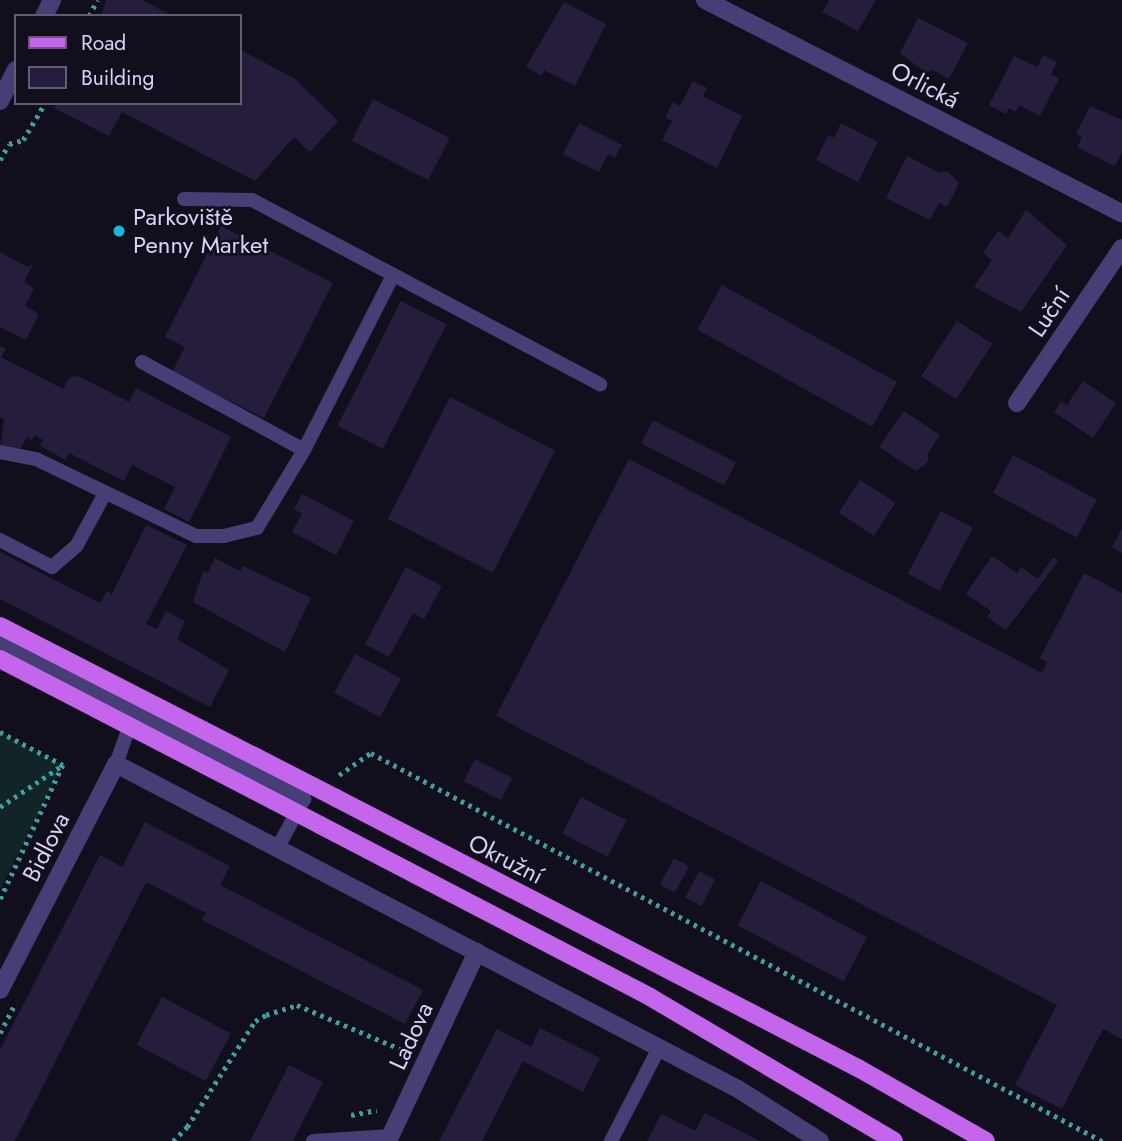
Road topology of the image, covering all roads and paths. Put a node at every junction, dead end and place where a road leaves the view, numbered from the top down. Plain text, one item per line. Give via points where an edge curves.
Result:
1 (705, 0) edge
2 (9, 76) edge
3 (0, 101) edge
4 (43, 105) edge
5 (0, 160) edge
6 (184, 199) dead end
7 (1122, 213) edge
8 (1122, 248) edge
9 (392, 277) junction
10 (142, 362) dead end
11 (600, 384) dead end
12 (1017, 403) dead end
13 (304, 450) junction
14 (0, 452) edge
15 (104, 495) junction
16 (0, 540) edge
17 (0, 626) edge
18 (0, 642) edge
19 (0, 659) edge
20 (135, 711) junction
21 (0, 732) edge
22 (116, 764) junction
23 (63, 765) junction
24 (304, 799) junction
25 (0, 807) edge
26 (277, 849) junction
27 (0, 900) edge
28 (477, 953) junction
29 (0, 990) edge
30 (659, 1048) junction
31 (406, 1066) dead end
32 (387, 1104) dead end
33 (341, 1117) dead end
34 (390, 1138) edge
35 (173, 1141) edge
36 (313, 1141) edge
37 (611, 1141) edge
38 (820, 1141) edge
39 (894, 1141) edge
40 (986, 1141) edge
41 (1102, 1141) edge

1 - 7 street, Orlická
2 - 3 street
4 - 5 path via 23,140 9,144
6 - 9 lane via 251,200
8 - 12 street, Luční
9 - 11 lane
9 - 13 lane
10 - 13 lane
13 - 15 lane via 265,518 244,532 196,537
14 - 15 lane via 36,459
15 - 16 lane via 77,545 52,567
17 - 40 main road, Okružní, bridge via 858,1068
18 - 20 lane
19 - 39 main road, bridge via 650,997
20 - 22 lane
20 - 24 lane
21 - 23 path
22 - 26 street
22 - 29 street, Bidlova
23 - 25 path
23 - 27 path
24 - 26 lane
24 - 41 path via 371,753
26 - 28 street
28 - 30 street
28 - 34 street, Ladova
30 - 37 lane
30 - 38 street via 738,1089
31 - 35 path via 412,1054 297,1005 255,1021 187,1128
32 - 33 path via 373,1112
34 - 36 lane

